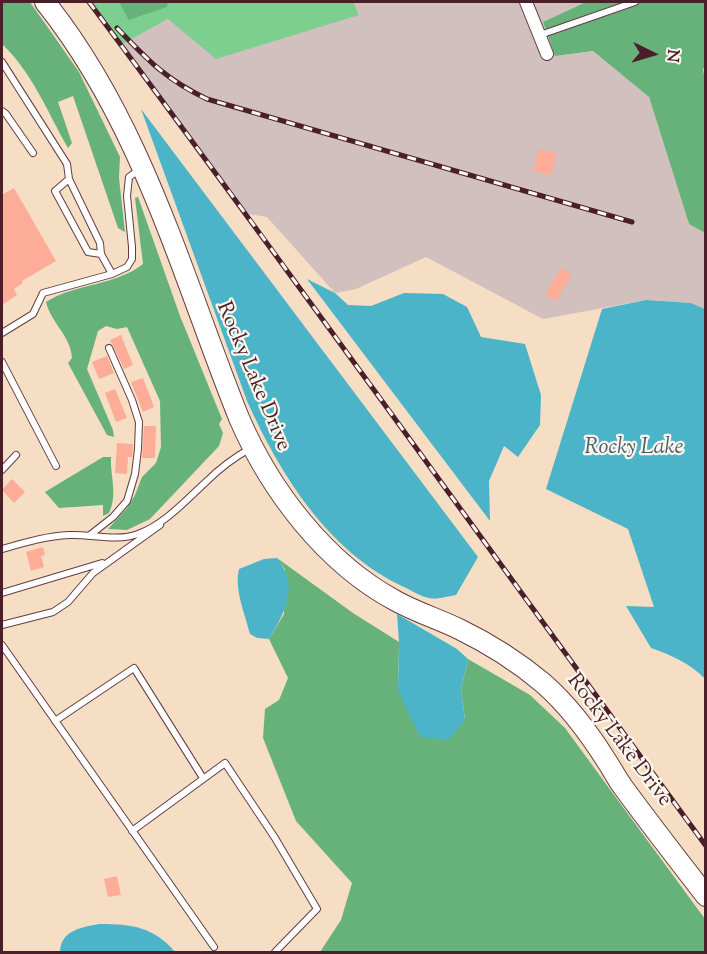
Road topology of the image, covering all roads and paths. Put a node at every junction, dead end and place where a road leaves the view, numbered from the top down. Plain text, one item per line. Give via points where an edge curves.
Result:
1 (45, 2) edge
2 (526, 2) edge
3 (635, 2) edge
4 (540, 35) junction
5 (547, 54) dead end
6 (2, 62) edge
7 (2, 111) edge
8 (33, 153) dead end
9 (142, 168) junction
10 (69, 179) junction
11 (101, 254) junction
12 (112, 274) junction
13 (2, 333) edge
14 (109, 348) dead end
15 (2, 362) edge
16 (252, 448) junction
17 (16, 455) dead end
18 (56, 466) dead end
19 (2, 470) edge
20 (178, 508) junction
21 (90, 535) junction
22 (2, 549) edge
23 (109, 560) junction
24 (2, 592) edge
25 (2, 626) edge
26 (2, 645) edge
27 (55, 721) junction
28 (203, 778) junction
29 (132, 831) junction
30 (705, 896) edge
31 (214, 947) dead end
32 (275, 952) edge

1 - 9 main road, Rocky Lake Drive via 90,66
2 - 4 street
3 - 4 lane
4 - 5 street
6 - 10 lane via 67,164
7 - 8 lane
9 - 12 lane via 129,177 132,260
9 - 16 main road, Rocky Lake Drive
10 - 11 lane via 100,243
10 - 11 lane via 55,191 88,252
11 - 12 lane
12 - 13 lane via 43,293 33,314
14 - 21 lane via 139,422 138,449 127,501
15 - 18 lane
16 - 20 lane via 232,459
16 - 30 main road, Rocky Lake Drive via 286,502 346,566 397,601 461,630 515,661 546,686 606,759 621,785
17 - 19 lane
20 - 21 lane via 135,535
20 - 23 lane via 144,538
21 - 22 lane via 45,538
23 - 24 lane
23 - 25 lane via 53,612
26 - 27 lane
27 - 28 lane via 134,668
27 - 29 lane
28 - 29 lane
28 - 32 lane via 225,763 317,909
29 - 31 lane

